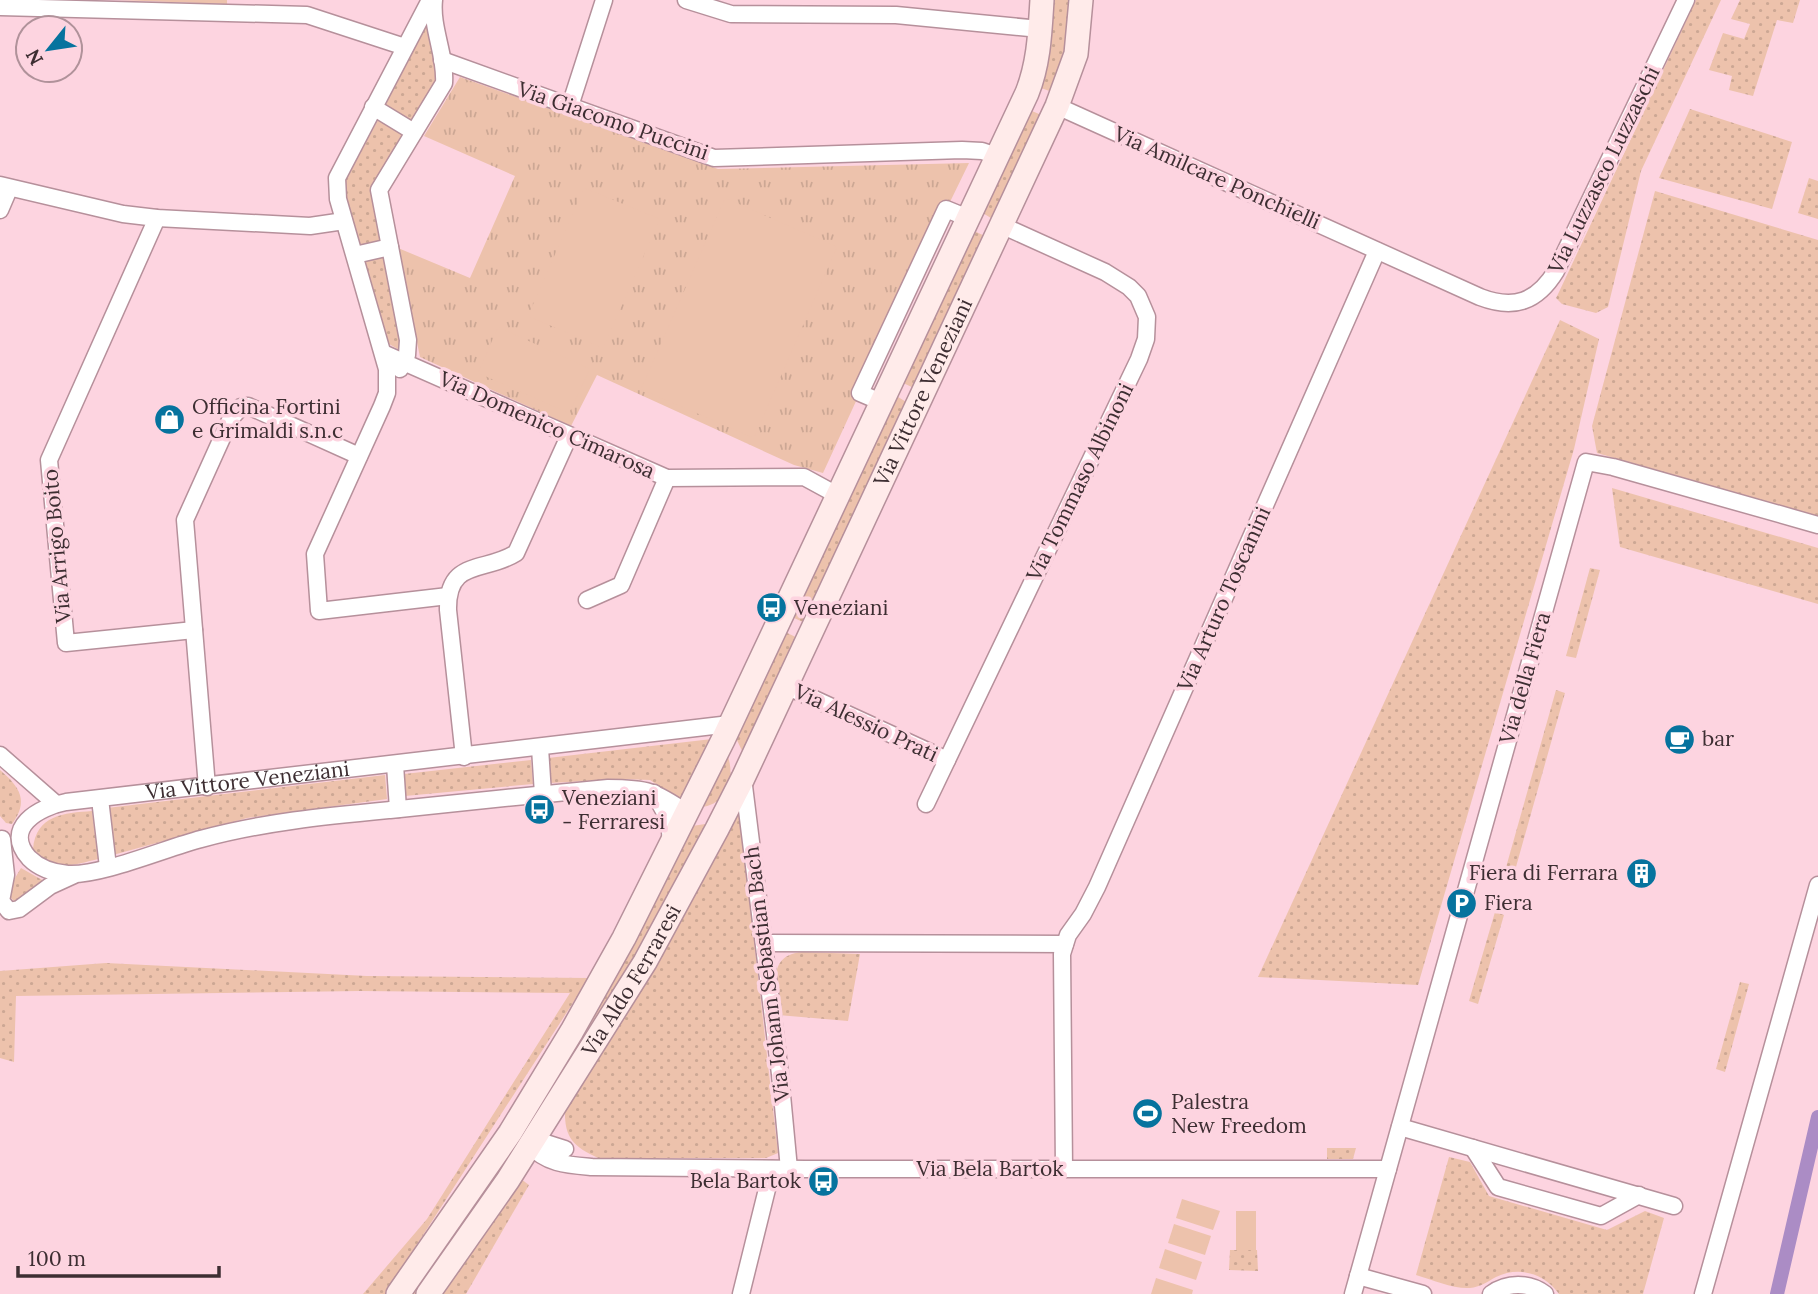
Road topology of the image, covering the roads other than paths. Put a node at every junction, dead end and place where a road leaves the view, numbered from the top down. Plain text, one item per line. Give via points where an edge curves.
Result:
1 (432, 0) edge
2 (604, 0) edge
3 (686, 0) edge
4 (1042, 0) edge
5 (1081, 0) edge
6 (1686, 0) edge
7 (4, 5) edge
8 (107, 5) edge
9 (299, 7) edge
10 (897, 7) edge
11 (1040, 29) junction
12 (405, 47) junction
13 (442, 60) junction
14 (1027, 93) junction
15 (570, 106) junction
16 (1057, 106) junction
17 (373, 107) junction
18 (414, 132) junction
19 (997, 156) junction
20 (5, 187) edge
21 (0, 210) edge
22 (157, 218) junction
23 (968, 218) junction
24 (344, 221) junction
25 (1000, 228) junction
26 (390, 247) junction
27 (1377, 251) junction
28 (355, 256) junction
29 (383, 354) junction
30 (404, 362) junction
31 (885, 392) junction
32 (920, 399) junction
33 (382, 406) junction
34 (569, 436) junction
35 (359, 456) junction
36 (667, 478) junction
37 (838, 495) junction
38 (1818, 525) edge
39 (448, 596) junction
40 (587, 600) dead end
41 (779, 619) junction
42 (194, 630) junction
43 (810, 636) junction
44 (786, 686) junction
45 (727, 732) junction
46 (540, 748) junction
47 (0, 755) edge
48 (464, 757) junction
49 (947, 760) junction
50 (395, 765) junction
51 (743, 778) junction
52 (207, 787) junction
53 (652, 791) junction
54 (544, 794) junction
55 (100, 799) junction
56 (56, 804) junction
57 (926, 804) dead end
58 (398, 809) junction
59 (688, 811) junction
60 (725, 811) junction
61 (1, 837) edge
62 (671, 843) junction
63 (108, 867) junction
64 (46, 869) junction
65 (75, 874) junction
66 (1818, 885) edge
67 (1, 897) edge
68 (764, 943) junction
69 (1065, 944) junction
70 (556, 1102) junction
71 (1400, 1127) junction
72 (510, 1133) junction
73 (530, 1145) junction
74 (1473, 1148) junction
75 (561, 1156) junction
76 (772, 1169) junction
77 (789, 1169) junction
78 (1064, 1169) junction
79 (1388, 1169) junction
80 (508, 1180) junction
81 (1639, 1195) junction
82 (1674, 1206) dead end
83 (1359, 1276) junction
84 (1391, 1290) edge
85 (398, 1294) edge
86 (428, 1294) edge
87 (741, 1294) edge
88 (1353, 1294) edge
89 (1423, 1294) edge
90 (1491, 1294) edge
91 (1545, 1294) edge
92 (1703, 1294) edge

1 - 12 street
1 - 13 street
2 - 15 street
3 - 10 street via 731,14
4 - 11 main road, Via Vittore Veneziani
5 - 16 main road, Via Vittore Veneziani via 1076,54
6 - 27 street, Via Luzzasco Luzzaschi via 1556,271 1540,292 1520,302 1496,303
7 - 8 street
8 - 9 street
9 - 12 street
10 - 11 street
11 - 14 main road, Via Vittore Veneziani
12 - 17 street
13 - 15 street, Via Giacomo Puccini
13 - 18 street via 443,83
14 - 16 main road
14 - 19 main road, Via Vittore Veneziani
15 - 19 street, Via Giacomo Puccini via 714,158 962,150
16 - 25 main road, Via Vittore Veneziani
16 - 27 street, Via Amilcare Ponchielli
17 - 18 street
17 - 24 street via 337,178
18 - 26 street via 379,190
19 - 23 main road, Via Vittore Veneziani
20 - 21 street
20 - 22 street
22 - 24 street via 310,226
22 - 42 street, Via Arrigo Boito via 49,460 66,643
23 - 25 main road
23 - 31 main road, Via Vittore Veneziani
23 - 31 street via 946,209 860,393
24 - 28 street
25 - 32 main road, Via Vittore Veneziani
25 - 49 street, Via Tommaso Albinoni via 1119,280 1138,296 1147,326 1139,359
26 - 28 street
26 - 30 street via 408,340
27 - 69 street, Via Arturo Toscanini via 1097,887
28 - 29 street
29 - 30 street, Via Domenico Cimarosa
29 - 33 street via 388,377
30 - 33 street
30 - 34 street, Via Domenico Cimarosa
31 - 32 main road
31 - 37 main road, Via Vittore Veneziani
32 - 43 main road, Via Vittore Veneziani
33 - 35 street
34 - 36 street, Via Domenico Cimarosa
34 - 39 street via 516,553 460,574
35 - 39 street via 315,554 319,611
35 - 42 street via 255,408 242,407 235,412 185,520
36 - 37 street, Via Domenico Cimarosa via 804,477
36 - 40 street via 621,585
37 - 41 main road, Via Vittore Veneziani
38 - 71 street, Via della Fiera via 1586,462
39 - 48 street
41 - 43 main road
41 - 45 main road, Via Vittore Veneziani
42 - 52 street
43 - 44 main road, Via Vittore Veneziani
44 - 49 street, Via Alessio Prati
44 - 51 main road, Via Vittore Veneziani
45 - 46 street, Via Vittore Veneziani via 701,727
45 - 51 main road, Via Vittore Veneziani
45 - 59 main road, Via Vittore Veneziani
46 - 48 street, Via Vittore Veneziani
46 - 54 street
47 - 56 street
48 - 50 street, Via Vittore Veneziani
49 - 57 street, Via Tommaso Albinoni
50 - 52 street, Via Vittore Veneziani
50 - 58 street
51 - 60 main road, Via Vittore Veneziani
51 - 68 street, Via Johann Sebastian Bach
52 - 55 street, Via Vittore Veneziani
53 - 54 street, Via Vittore Veneziani via 608,788
53 - 59 street, Via Vittore Veneziani
53 - 62 street via 669,820
54 - 58 street, Via Vittore Veneziani
55 - 56 street, Via Vittore Veneziani
55 - 63 street
56 - 64 street, Via Vittore Veneziani via 35,813 21,830 27,855
58 - 63 street, Via Vittore Veneziani via 303,819 203,838
59 - 60 main road
59 - 62 main road, Via Aldo Ferraresi
60 - 70 main road, Via Aldo Ferraresi via 645,962
61 - 64 street via 22,859
61 - 67 street via 6,875
62 - 72 main road, Via Aldo Ferraresi via 598,986
63 - 65 street, Via Vittore Veneziani
64 - 65 street, Via Vittore Veneziani
65 - 67 street via 13,912 4,907
66 - 92 street
68 - 69 street
68 - 77 street, Via Johann Sebastian Bach
69 - 78 street, Via Arturo Toscanini via 1061,974
70 - 73 main road, Via Aldo Ferraresi
70 - 75 street
71 - 74 street
71 - 79 street, Via della Fiera
72 - 73 main road
72 - 85 main road, Via Aldo Ferraresi
73 - 75 street, Via Bela Bartok via 543,1142
73 - 80 main road, Via Aldo Ferraresi
74 - 81 street
74 - 81 street via 1498,1187 1511,1191 1601,1216
75 - 76 street, Via Bela Bartok via 592,1167
75 - 80 street, Via Bela Bartok
76 - 77 street, Via Bela Bartok
76 - 87 street
77 - 78 street, Via Bela Bartok
78 - 79 street, Via Bela Bartok
79 - 83 street, Via della Fiera
80 - 86 main road, Via Aldo Ferraresi
81 - 82 street
83 - 84 street
83 - 88 street, Via della Fiera
84 - 89 street
90 - 91 street via 1515,1284

